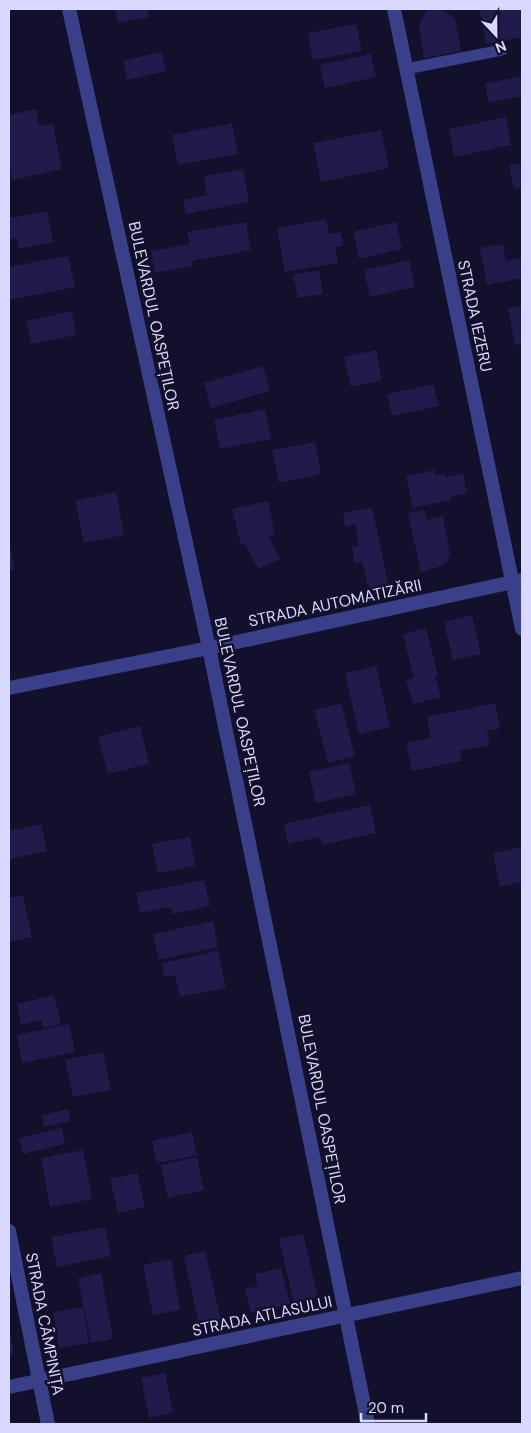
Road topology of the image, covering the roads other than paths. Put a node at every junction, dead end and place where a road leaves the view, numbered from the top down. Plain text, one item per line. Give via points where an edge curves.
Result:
1 (69, 9) edge
2 (394, 9) edge
3 (502, 50) dead end
4 (406, 69) junction
5 (517, 581) edge
6 (522, 629) edge
7 (209, 648) junction
8 (9, 688) edge
9 (9, 1231) edge
10 (522, 1278) edge
11 (346, 1316) junction
12 (39, 1380) junction
13 (9, 1387) edge
14 (48, 1424) edge
15 (368, 1424) edge

1 - 7 street, BULEVARDUL OASPEȚILOR
2 - 4 street, STRADA IEZERU
3 - 4 lane
4 - 5 street, STRADA IEZERU
5 - 6 street, STRADA IEZERU
5 - 7 street, STRADA AUTOMATIZĂRII
7 - 8 street, STRADA AUTOMATIZĂRII
7 - 11 street, BULEVARDUL OASPEȚILOR
9 - 12 street, STRADA CÂMPINIȚA
10 - 11 street, STRADA ATLASULUI
11 - 12 street, STRADA ATLASULUI
11 - 15 street, BULEVARDUL OASPEȚILOR
12 - 13 street, STRADA ATLASULUI
12 - 14 street, STRADA CÂMPINIȚA

